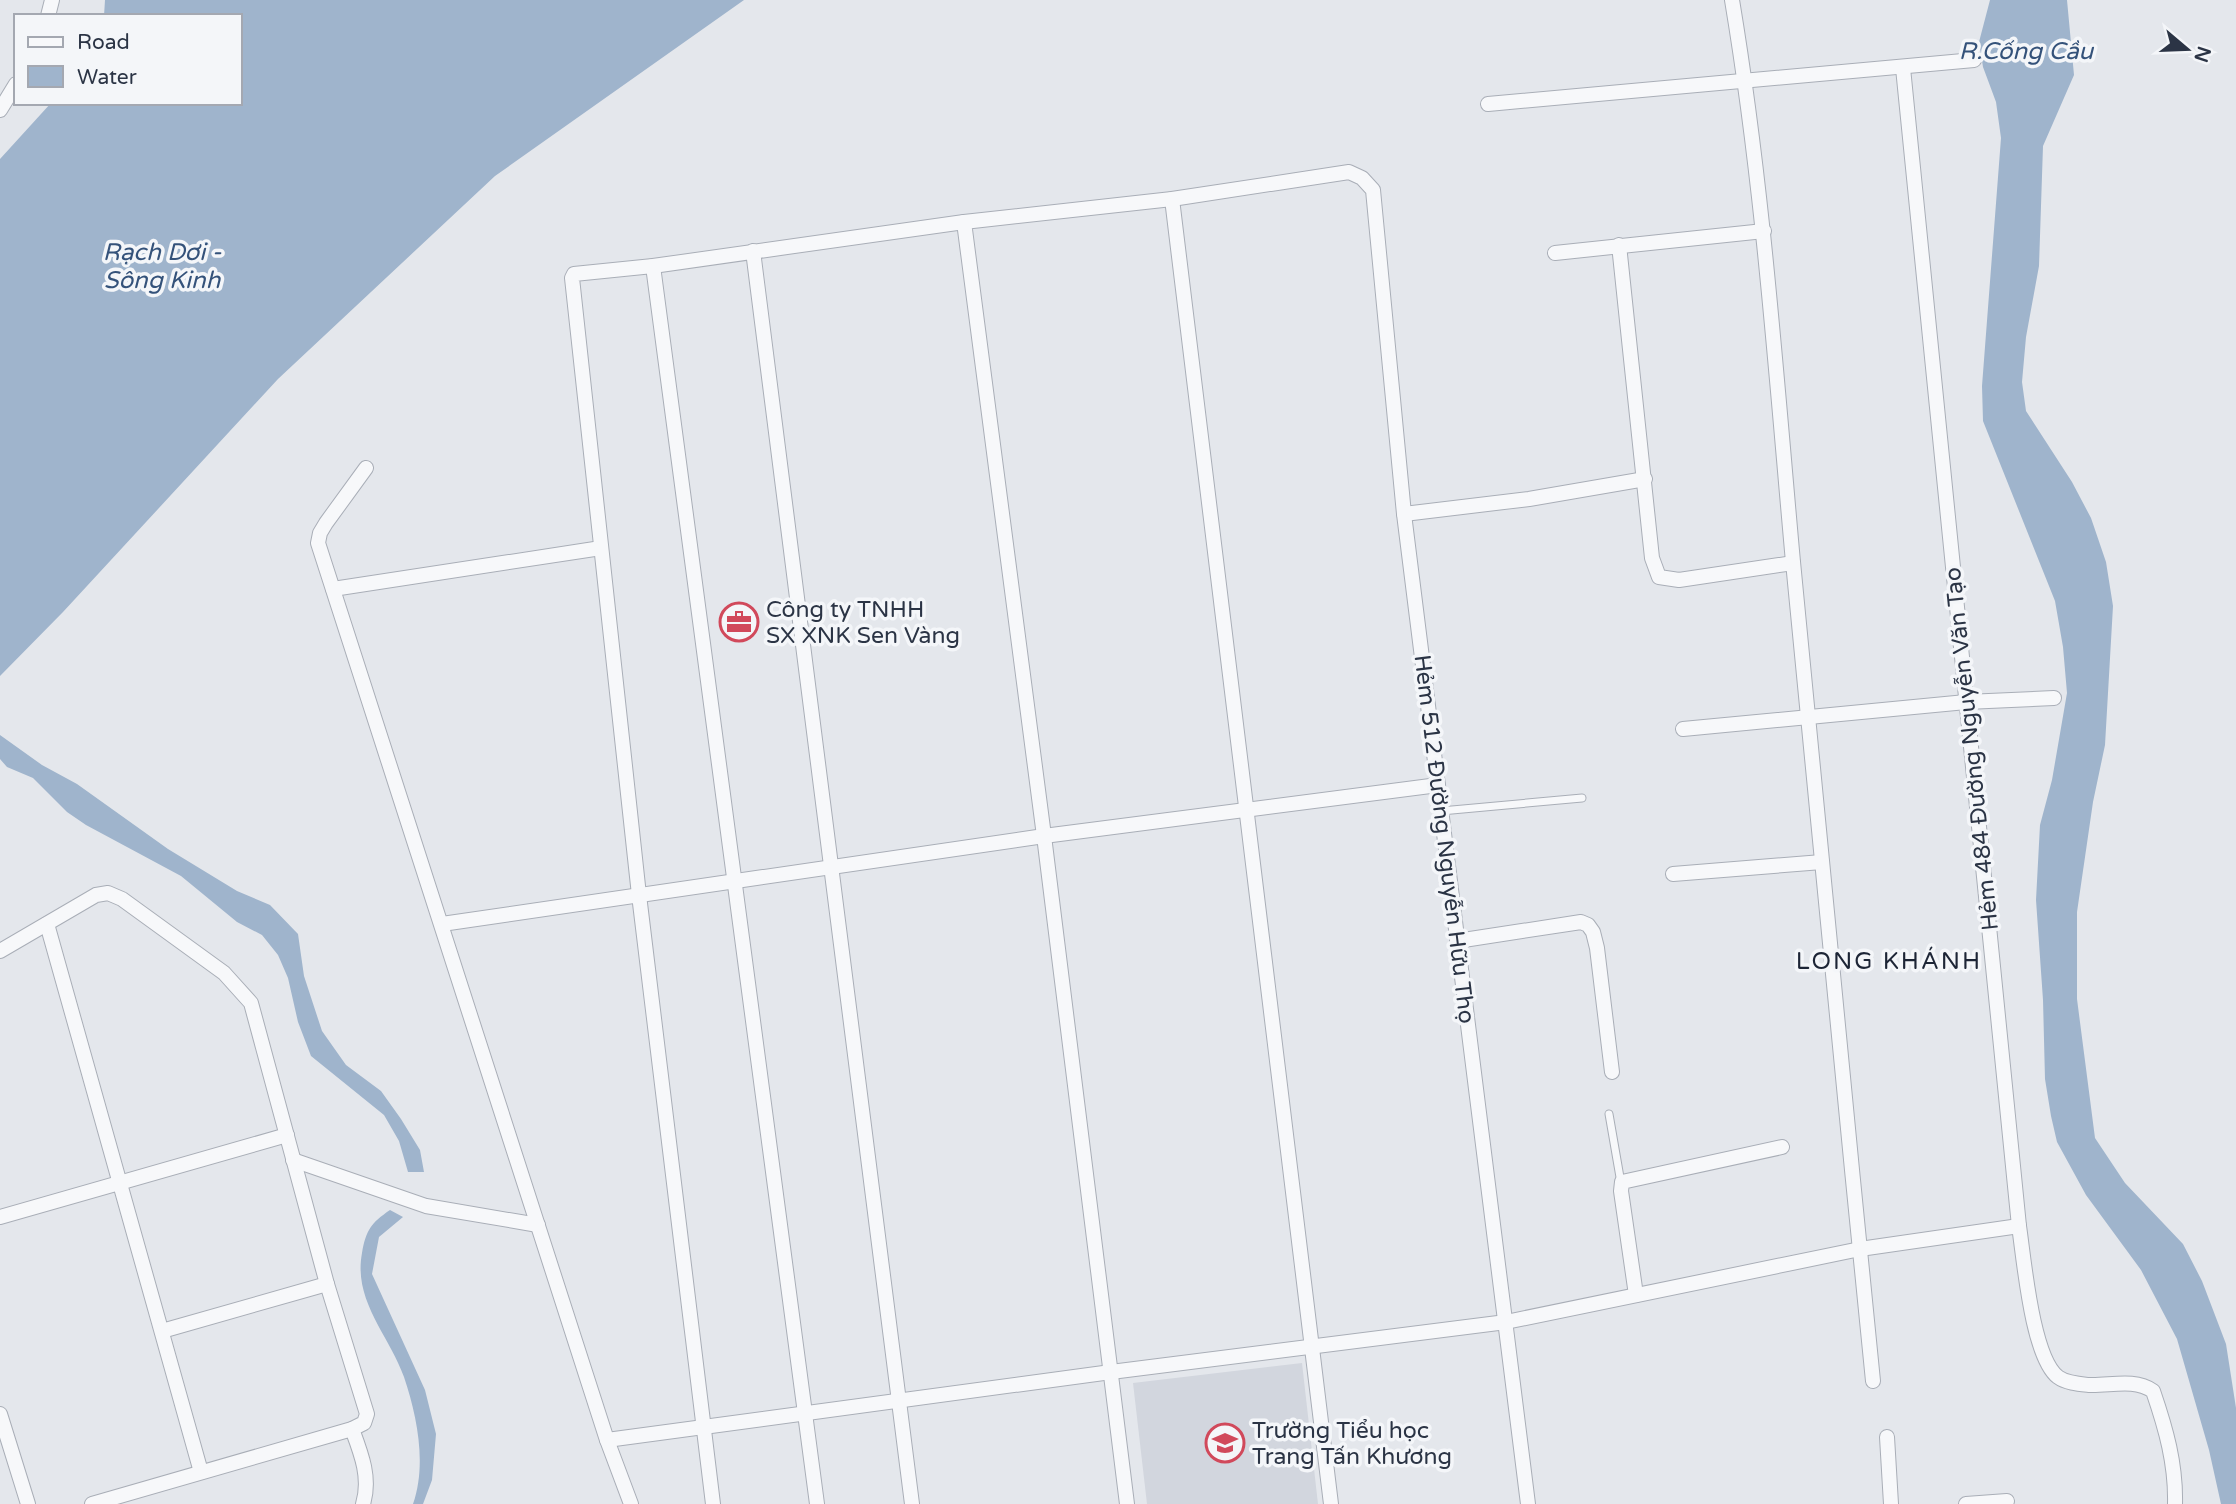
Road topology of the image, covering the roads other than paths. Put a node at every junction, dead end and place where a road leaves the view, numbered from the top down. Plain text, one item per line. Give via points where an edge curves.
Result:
1 (1732, 0) edge
2 (1974, 60) dead end
3 (1903, 68) junction
4 (1746, 82) junction
5 (14, 86) edge
6 (1488, 104) dead end
7 (0, 110) edge
8 (1172, 199) junction
9 (964, 222) junction
10 (1763, 231) junction
11 (1619, 245) junction
12 (753, 251) junction
13 (1555, 253) dead end
14 (653, 266) junction
15 (366, 468) dead end
16 (1645, 479) junction
17 (1404, 513) junction
18 (601, 548) junction
19 (1793, 563) junction
20 (333, 589) junction
21 (2054, 698) dead end
22 (1966, 702) junction
23 (1808, 718) junction
24 (1684, 729) dead end
25 (1438, 785) junction
26 (1582, 798) dead end
27 (1247, 810) junction
28 (1441, 811) junction
29 (1044, 836) junction
30 (1822, 862) junction
31 (831, 868) junction
32 (1673, 874) dead end
33 (735, 882) junction
34 (639, 895) junction
35 (47, 924) junction
36 (442, 924) junction
37 (1457, 941) junction
38 (0, 951) edge
39 (1612, 1072) dead end
40 (1609, 1114) dead end
41 (287, 1135) junction
42 (1782, 1147) dead end
43 (293, 1160) junction
44 (120, 1183) junction
45 (1621, 1184) junction
46 (0, 1217) edge
47 (538, 1225) junction
48 (2019, 1226) junction
49 (1860, 1249) junction
50 (327, 1284) junction
51 (1636, 1296) junction
52 (1506, 1322) junction
53 (162, 1331) junction
54 (1313, 1346) junction
55 (1111, 1372) junction
56 (1873, 1381) dead end
57 (899, 1401) junction
58 (0, 1413) edge
59 (805, 1413) junction
60 (704, 1427) junction
61 (352, 1429) junction
62 (1887, 1437) dead end
63 (607, 1440) junction
64 (201, 1472) junction
65 (2007, 1501) dead end
66 (28, 1504) edge
67 (92, 1504) edge
68 (363, 1504) edge
69 (631, 1504) edge
70 (713, 1504) edge
71 (817, 1504) edge
72 (912, 1504) edge
73 (1127, 1504) edge
74 (1331, 1504) edge
75 (1528, 1504) edge
76 (1891, 1504) edge
77 (1966, 1504) edge
78 (2175, 1504) edge

1 - 4 street
2 - 3 street
3 - 4 street
3 - 22 street, Hẻm 484 Đường Nguyễn Văn Tạo
4 - 6 street
4 - 10 street
5 - 7 street
8 - 9 street
8 - 17 street, Hẻm 512 Đường Nguyễn Hữu Thọ via 1349,172 1373,190
8 - 27 street
9 - 12 street
9 - 29 street
10 - 11 street
10 - 19 street
11 - 13 street
11 - 16 street
12 - 14 street
12 - 31 street
14 - 18 street via 574,274 572,278
14 - 33 street
15 - 20 street via 320,533 318,543
16 - 17 street via 1529,499
16 - 19 street via 1652,558 1659,577 1679,580
17 - 25 street, Hẻm 512 Đường Nguyễn Hữu Thọ
18 - 20 street
18 - 34 street
19 - 23 street
20 - 36 street
21 - 22 street
22 - 23 street
22 - 48 street, Hẻm 484 Đường Nguyễn Văn Tạo
23 - 24 street
23 - 30 street
25 - 27 street
25 - 28 street, Hẻm 512 Đường Nguyễn Hữu Thọ
26 - 28 lane
27 - 29 street
27 - 54 street
28 - 37 street, Hẻm 512 Đường Nguyễn Hữu Thọ
29 - 31 street
29 - 55 street
30 - 32 street
30 - 49 street
31 - 33 street
31 - 57 street
33 - 34 street
33 - 59 street
34 - 36 street
34 - 60 street
35 - 38 street
35 - 41 street via 96,895 108,893 224,973 251,1003
35 - 44 street
36 - 47 street
37 - 39 street via 1581,922 1588,925 1597,948
37 - 52 street, Hẻm 512 Đường Nguyễn Hữu Thọ
40 - 45 lane
41 - 43 street
41 - 44 street
42 - 45 street
43 - 47 street via 426,1206
43 - 50 street
44 - 46 street
44 - 53 street
45 - 51 street
47 - 63 street
48 - 49 street
48 - 78 street, Hẻm 484 Đường Nguyễn Văn Tạo via 2035,1328 2048,1366 2068,1382 2131,1383 2153,1391 2171,1453
49 - 51 street
49 - 56 street
50 - 53 street
50 - 61 street via 367,1413 364,1423
51 - 52 street
52 - 54 street
52 - 75 street, Hẻm 512 Đường Nguyễn Hữu Thọ
53 - 64 street
54 - 55 street
54 - 74 street
55 - 57 street
55 - 73 street
57 - 59 street
57 - 72 street
58 - 66 street
59 - 60 street
59 - 71 street
60 - 63 street
60 - 70 street
61 - 64 street
61 - 68 street via 364,1462
62 - 76 street
63 - 69 street
64 - 67 street
65 - 77 street

